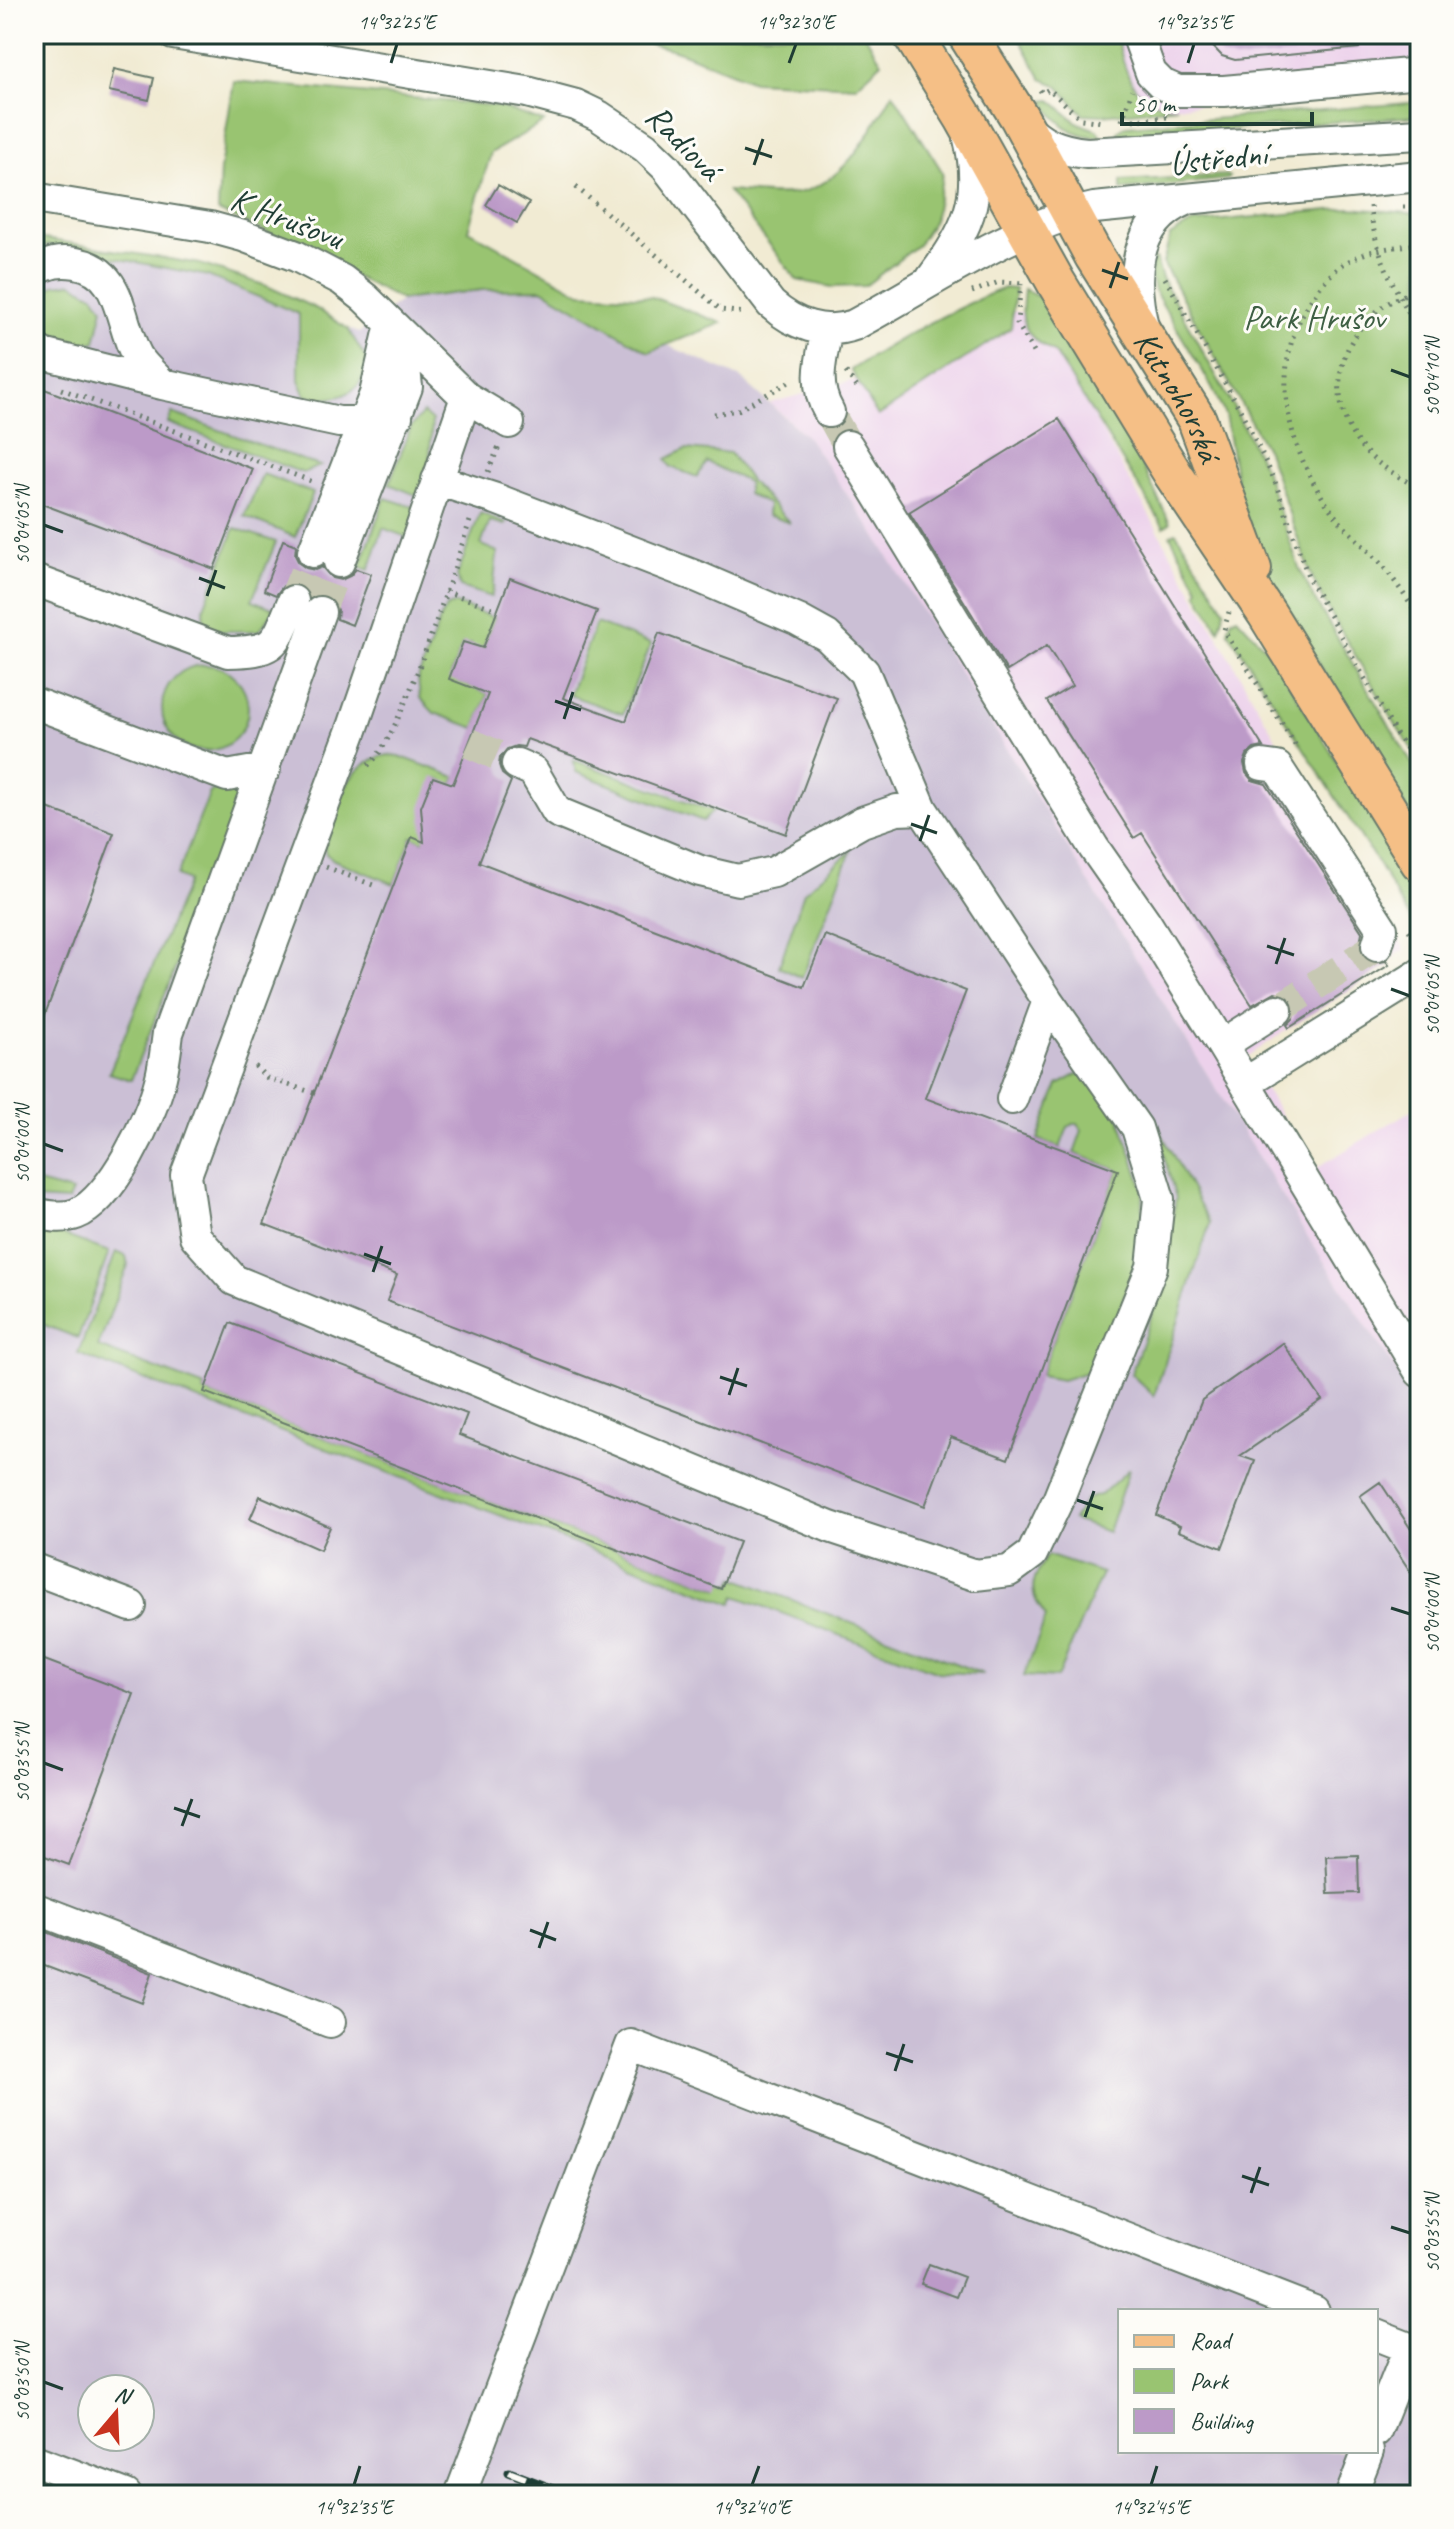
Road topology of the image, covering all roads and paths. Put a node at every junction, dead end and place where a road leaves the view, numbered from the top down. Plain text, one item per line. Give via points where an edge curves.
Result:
1 (173, 34) edge
2 (912, 34) edge
3 (967, 34) edge
4 (1137, 34) edge
5 (1420, 73) edge
6 (1019, 117) junction
7 (964, 118) junction
8 (1420, 134) edge
9 (1111, 152) junction
10 (1420, 176) edge
11 (576, 187) dead end
12 (34, 198) edge
13 (1188, 199) junction
14 (1065, 202) junction
15 (1370, 205) dead end
16 (1027, 231) junction
17 (1420, 244) edge
18 (1377, 249) junction
19 (34, 271) edge
20 (1164, 275) dead end
21 (1016, 280) dead end
22 (925, 287) junction
23 (1420, 290) edge
24 (1399, 296) junction
25 (788, 319) junction
26 (392, 321) junction
27 (827, 330) junction
28 (1420, 332) edge
29 (1145, 338) junction
30 (34, 348) edge
31 (1035, 354) dead end
32 (820, 366) junction
33 (49, 384) dead end
34 (162, 384) junction
35 (466, 397) junction
36 (829, 412) tunnel mouth
37 (714, 414) dead end
38 (397, 417) junction
39 (364, 422) junction
40 (509, 423) dead end
41 (848, 446) tunnel mouth
42 (437, 480) junction
43 (319, 482) dead end
44 (1420, 489) edge
45 (34, 580) edge
46 (445, 591) dead end
47 (498, 610) dead end
48 (1267, 614) junction
49 (1420, 619) edge
50 (34, 703) edge
51 (517, 764) tunnel mouth
52 (1262, 765) dead end
53 (265, 769) junction
54 (1420, 769) edge
55 (922, 809) junction
56 (1420, 862) edge
57 (318, 864) dead end
58 (373, 885) dead end
59 (1377, 946) dead end
60 (1420, 974) edge
61 (1048, 1001) junction
62 (1277, 1010) tunnel mouth
63 (1222, 1045) junction
64 (1245, 1083) junction
65 (1012, 1099) dead end
66 (34, 1213) edge
67 (1420, 1372) edge
68 (34, 1569) edge
69 (131, 1606) dead end
70 (34, 1908) edge
71 (330, 2022) dead end
72 (1309, 2309) edge
73 (1378, 2336) edge
74 (1378, 2426) edge
75 (1367, 2453) edge
76 (34, 2460) edge
77 (60, 2483) edge
78 (126, 2495) edge
79 (460, 2495) edge
80 (1351, 2495) edge

1 - 25 street, Radiová via 527,92 587,110 623,130 666,167
2 - 7 main road, Kutnohorská
3 - 6 main road, Kutnohorská
4 - 5 street via 1156,79 1187,92
6 - 9 street via 1030,131 1060,148
6 - 14 main road, Kutnohorská
7 - 16 main road, Kutnohorská
7 - 22 street via 975,161 973,200 957,242
8 - 9 street, Ústřední
9 - 14 street, Ústřední via 1082,169
10 - 13 street, Ústřední
11 - 25 path via 721,310
12 - 26 street, K Hrušovu via 243,236 342,280
13 - 14 street, Ústřední via 1094,208
13 - 29 street via 1162,213 1142,247 1138,293
14 - 16 street
14 - 29 main road, Kutnohorská
15 - 18 path
16 - 22 street
16 - 48 main road, Kutnohorská via 1173,474
17 - 18 path
18 - 24 path
18 - 49 path via 1340,266 1308,305 1288,353 1286,404 1294,439 1320,495
19 - 34 street via 63,261 90,265 111,283 138,357
20 - 54 path via 1274,479 1309,579
21 - 31 path via 1017,323
22 - 27 street via 854,325
23 - 24 path
24 - 28 path
24 - 44 path via 1360,325 1345,353 1339,386 1344,417 1362,448
25 - 27 street
26 - 35 street, K Hrušovu
26 - 38 street via 407,387
26 - 39 street via 382,374
27 - 32 street
29 - 48 main road, Kutnohorská via 1197,420
30 - 34 street
32 - 36 street via 820,393
32 - 37 path via 738,410
33 - 43 path
34 - 39 street via 339,422
35 - 40 street, K Hrušovu
35 - 42 street
38 - 39 street
38 - 39 street via 326,557
41 - 63 street via 1094,848
42 - 55 street via 698,577 827,636 864,672
42 - 61 street via 353,727 186,1175 195,1236 234,1280 830,1527 975,1575 1009,1571 1032,1554 1058,1500 1152,1267 1159,1199 1137,1128
45 - 53 street via 228,652 260,651 306,607
46 - 47 path
48 - 56 main road, Kutnohorská
50 - 53 street via 227,776
51 - 55 street via 533,771 557,812 700,871 738,880 774,872 862,822 897,810
52 - 59 street via 1277,767 1382,929
53 - 66 street via 168,1033 160,1082 141,1132 112,1183 93,1202 76,1214
55 - 61 street
57 - 58 path
60 - 64 street
61 - 65 street
62 - 63 street
63 - 64 street
64 - 67 street
68 - 69 street
70 - 71 street
72 - 79 street via 631,2045
73 - 74 street via 1409,2348
75 - 80 street
76 - 77 street
77 - 78 street

